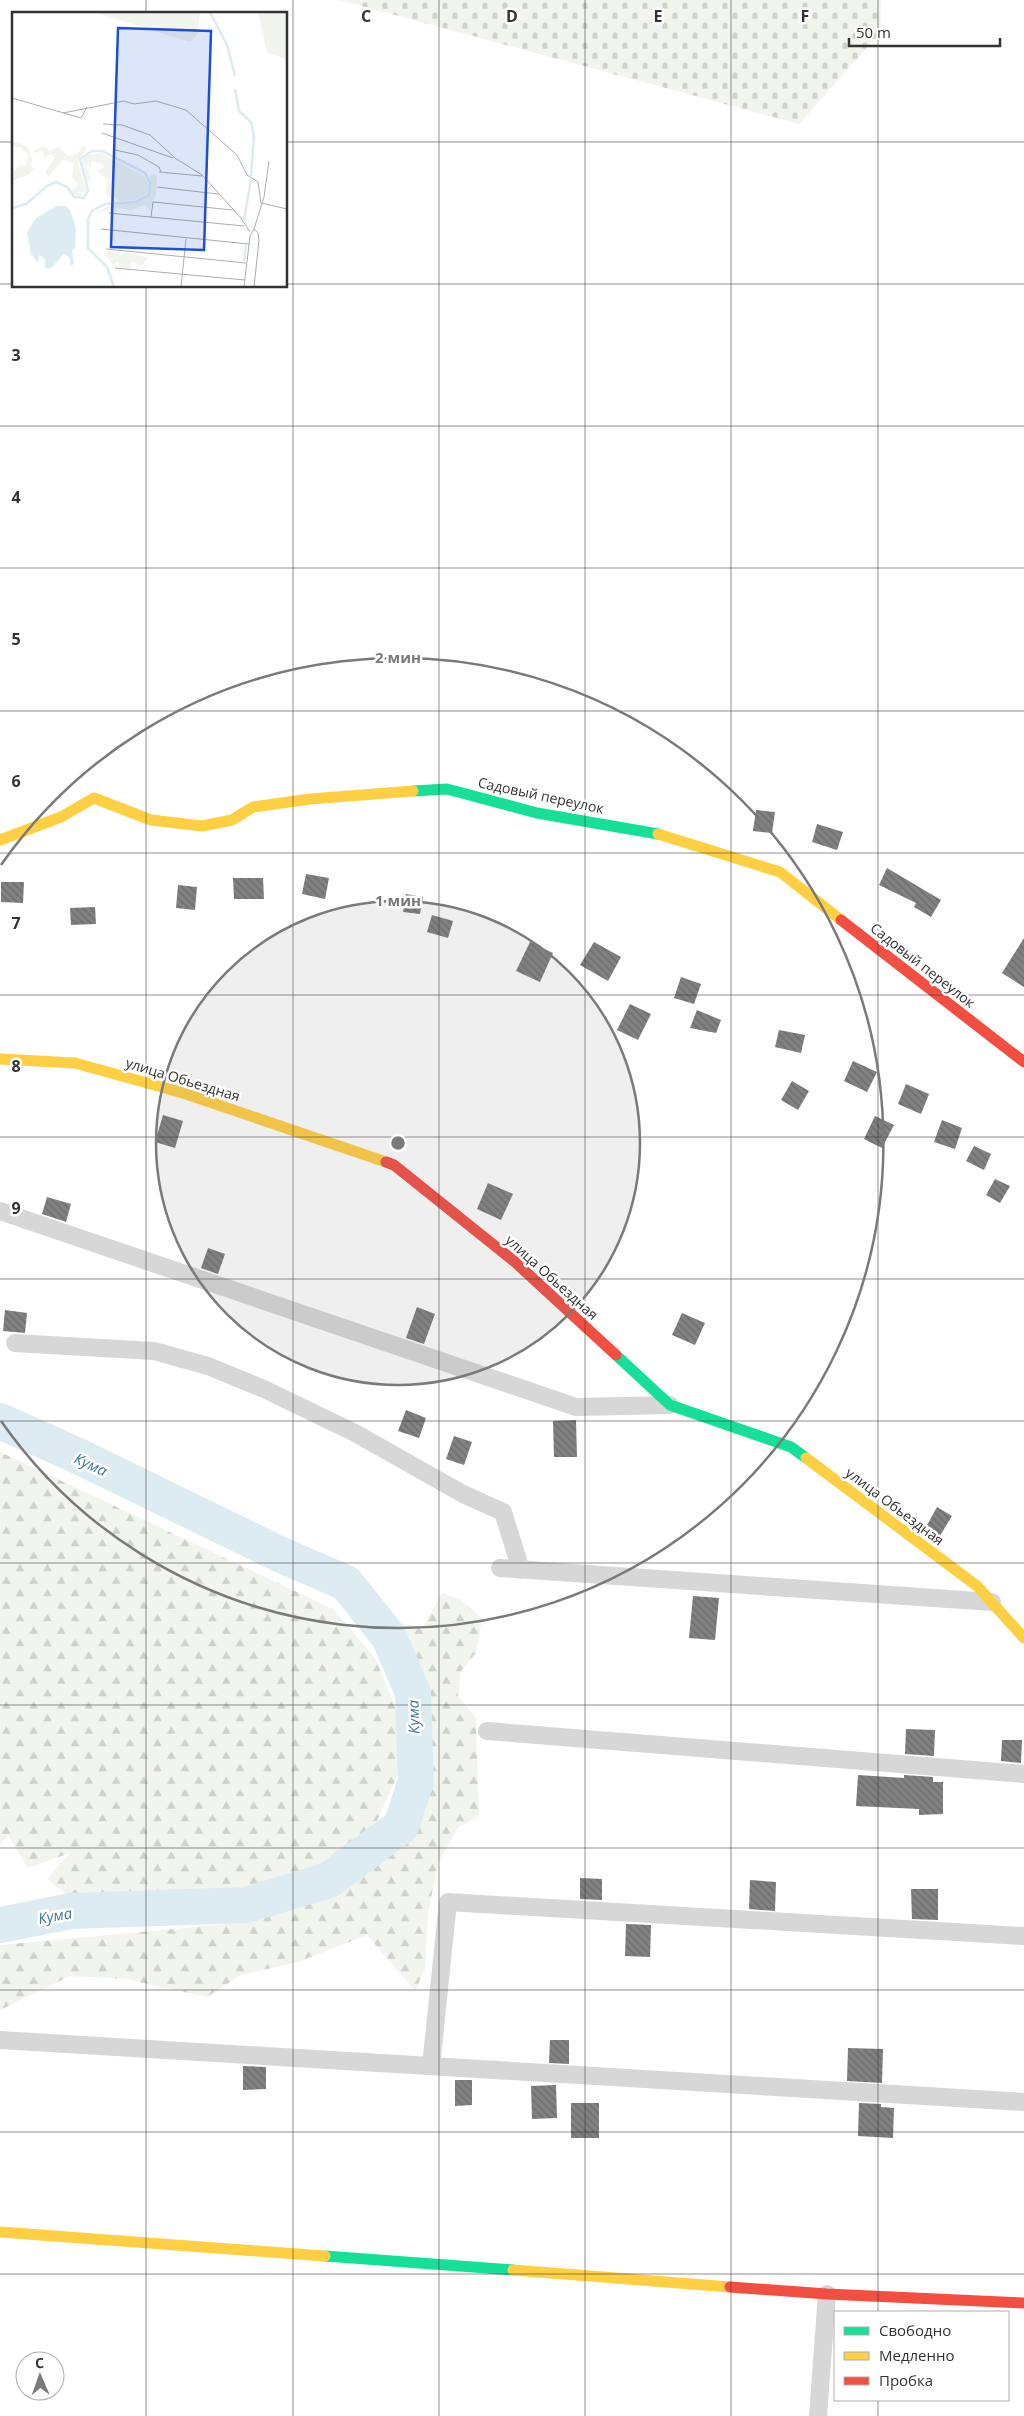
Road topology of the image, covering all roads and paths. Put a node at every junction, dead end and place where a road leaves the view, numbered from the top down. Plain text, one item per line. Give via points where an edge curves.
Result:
1 (0, 840) edge
2 (0, 1059) edge
3 (1024, 1062) edge
4 (0, 1212) edge
5 (15, 1343) dead end
6 (670, 1405) junction
7 (500, 1568) dead end
8 (521, 1570) junction
9 (992, 1602) junction
10 (1024, 1638) edge
11 (487, 1731) dead end
12 (1024, 1774) edge
13 (1024, 1936) edge
14 (0, 2040) edge
15 (431, 2066) junction
16 (1024, 2102) edge
17 (0, 2232) edge
18 (827, 2294) junction
19 (1024, 2303) edge
20 (818, 2416) edge

1 - 3 street, Садовый переулок via 61,817 94,798 151,820 202,826 232,820 253,807 272,804 446,789 537,812 655,833 780,872
2 - 6 street, улица Обьездная via 75,1063 182,1093 394,1164 515,1262
4 - 6 street via 576,1407
5 - 8 street via 154,1352 208,1366 264,1389 355,1433 463,1494 503,1512
6 - 9 street, улица Обьездная via 791,1448 978,1586
7 - 8 street
8 - 9 street
9 - 10 street, улица Обьездная
11 - 12 street
13 - 15 street via 448,1902
14 - 15 street
15 - 16 street
17 - 18 street
18 - 19 street
18 - 20 street

